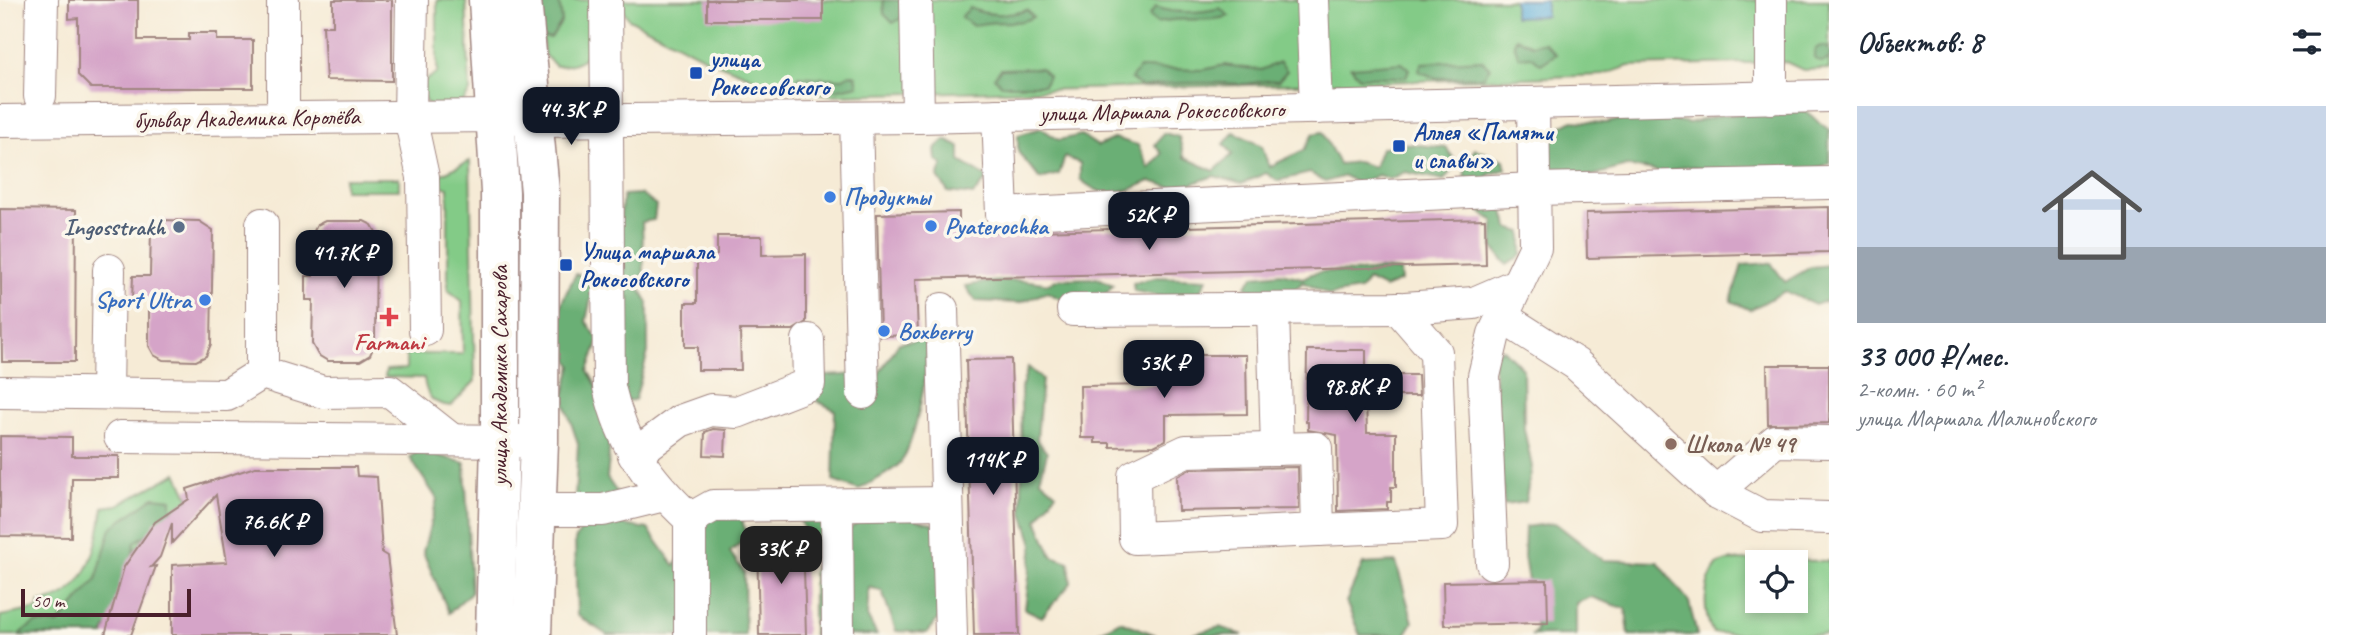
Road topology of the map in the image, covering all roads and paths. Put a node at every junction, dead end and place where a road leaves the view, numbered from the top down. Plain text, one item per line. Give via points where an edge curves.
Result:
1 (41, 0) edge
2 (283, 0) edge
3 (412, 0) edge
4 (488, 0) edge
5 (522, 0) edge
6 (606, 0) edge
7 (916, 0) edge
8 (1312, 0) edge
9 (1771, 0) edge
10 (40, 96) dead end
11 (1829, 96) edge
12 (1771, 98) junction
13 (1533, 103) junction
14 (1315, 108) junction
15 (998, 115) junction
16 (495, 116) junction
17 (410, 117) junction
18 (918, 117) junction
19 (283, 118) junction
20 (856, 118) junction
21 (0, 121) edge
22 (534, 121) junction
23 (607, 121) junction
24 (1829, 183) edge
25 (1534, 189) junction
26 (262, 224) dead end
27 (109, 270) dead end
28 (1518, 284) junction
29 (1398, 308) junction
30 (942, 309) dead end
31 (1073, 310) dead end
32 (1273, 310) junction
33 (1504, 318) junction
34 (425, 330) dead end
35 (808, 340) dead end
36 (262, 373) junction
37 (0, 392) edge
38 (107, 393) junction
39 (863, 393) dead end
40 (120, 437) dead end
41 (452, 440) junction
42 (500, 440) junction
43 (539, 441) junction
44 (1829, 442) edge
45 (1277, 449) junction
46 (634, 455) junction
47 (1716, 492) junction
48 (664, 495) junction
49 (946, 503) junction
50 (837, 505) junction
51 (537, 510) junction
52 (1829, 518) edge
53 (690, 519) junction
54 (1318, 530) junction
55 (1492, 563) dead end
56 (495, 635) edge
57 (533, 635) edge
58 (690, 635) edge
59 (838, 635) edge
60 (951, 635) edge

1 - 10 street
2 - 19 street
3 - 17 street
4 - 16 main road, улица Академика Сахарова
5 - 22 main road, улица Академика Сахарова
6 - 23 street
7 - 18 street
8 - 14 street
9 - 12 street
11 - 12 street, улица Маршала Рокоссовского
12 - 13 street, улица Маршала Рокоссовского
13 - 14 street, улица Маршала Рокоссовского
13 - 25 street
14 - 15 street, улица Маршала Рокоссовского
15 - 18 street, улица Маршала Рокоссовского
15 - 25 street via 1002,214
16 - 17 street, бульвар Академика Королёва
16 - 22 street, улица Маршала Рокоссовского
16 - 42 main road, улица Академика Сахарова via 500,192
17 - 19 street, бульвар Академика Королёва
17 - 34 street via 423,177
18 - 20 street, улица Маршала Рокоссовского
19 - 21 street, бульвар Академика Королёва
20 - 23 street, улица Маршала Рокоссовского
20 - 39 street
22 - 23 street, улица Маршала Рокоссовского
22 - 43 main road, улица Академика Сахарова via 540,192
23 - 46 street via 609,387 617,422
24 - 25 street
25 - 28 street via 1535,248
26 - 36 street
27 - 38 street
28 - 29 street via 1474,303
28 - 33 street
29 - 32 street
29 - 54 street via 1436,352 1442,525
30 - 49 street
31 - 32 street
32 - 45 street
33 - 47 street via 1576,364
33 - 55 street via 1494,334 1484,376
35 - 46 street via 808,384 737,412 711,410 680,421
36 - 38 street via 227,395
36 - 41 street via 323,391 390,391
37 - 38 street
40 - 41 street
41 - 42 street
42 - 43 street
42 - 56 main road, улица Академика Сахарова
43 - 51 main road, улица Академика Сахарова
44 - 47 street via 1775,441
45 - 54 street via 1316,448
45 - 54 street via 1186,452 1134,476 1135,538
46 - 48 street
47 - 52 street via 1762,516
48 - 51 street via 603,510
48 - 53 street
49 - 50 street
49 - 60 street
50 - 53 street via 713,506
50 - 59 street
51 - 57 main road, улица Академика Сахарова
53 - 58 street

